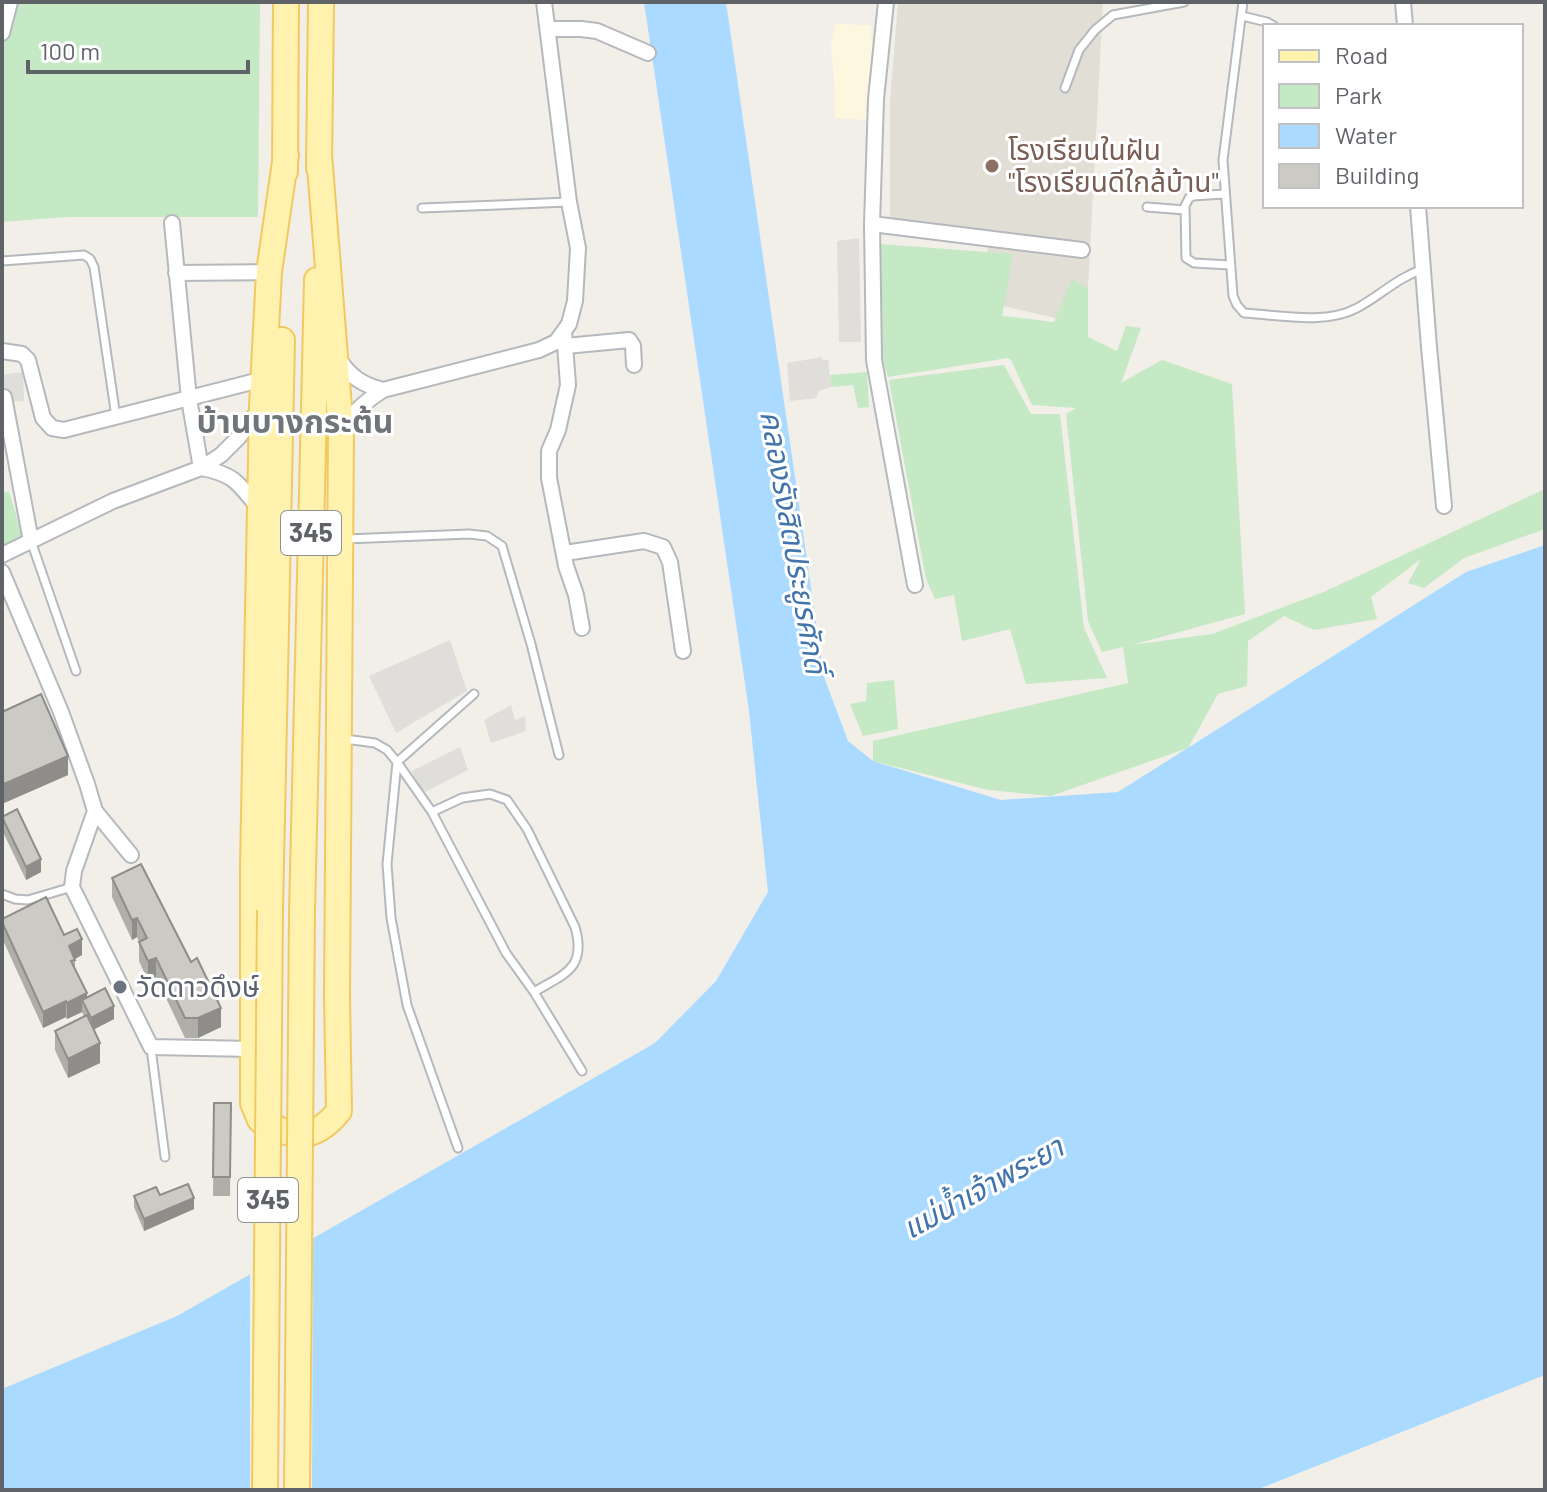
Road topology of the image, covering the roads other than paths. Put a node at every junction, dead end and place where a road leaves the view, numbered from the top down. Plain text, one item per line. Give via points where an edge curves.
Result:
1 (10, 2) edge
2 (286, 2) edge
3 (321, 2) edge
4 (544, 2) edge
5 (886, 2) edge
6 (1184, 2) edge
7 (1243, 2) edge
8 (1403, 2) edge
9 (1242, 16) junction
10 (1270, 24) edge
11 (1405, 24) edge
12 (548, 29) junction
13 (2, 33) edge
14 (648, 53) dead end
15 (1065, 88) dead end
16 (319, 154) junction
17 (286, 155) junction
18 (1224, 194) junction
19 (569, 202) junction
20 (1147, 207) dead end
21 (422, 208) dead end
22 (1418, 208) edge
23 (1185, 210) junction
24 (172, 223) dead end
25 (872, 224) junction
26 (1082, 250) dead end
27 (2, 261) edge
28 (1230, 265) junction
29 (1423, 269) junction
30 (269, 272) junction
31 (176, 273) junction
32 (335, 335) junction
33 (565, 338) junction
34 (2, 351) edge
35 (634, 365) dead end
36 (264, 379) junction
37 (383, 390) junction
38 (4, 397) edge
39 (189, 399) junction
40 (262, 406) junction
41 (116, 417) junction
42 (341, 432) junction
43 (201, 468) junction
44 (1444, 506) dead end
45 (260, 511) junction
46 (340, 539) junction
47 (31, 541) junction
48 (565, 553) junction
49 (2, 555) edge
50 (2, 572) edge
51 (915, 585) dead end
52 (582, 628) dead end
53 (683, 651) dead end
54 (76, 671) dead end
55 (474, 694) dead end
56 (339, 739) junction
57 (559, 755) dead end
58 (397, 762) junction
59 (95, 811) junction
60 (432, 812) junction
61 (131, 855) dead end
62 (72, 887) junction
63 (2, 894) edge
64 (534, 992) junction
65 (151, 1047) junction
66 (253, 1049) junction
67 (582, 1071) dead end
68 (458, 1148) dead end
69 (165, 1157) dead end
70 (265, 1490) edge
71 (297, 1490) edge

1 - 13 street
2 - 17 main road, 345
3 - 16 main road, 345
4 - 12 street
5 - 25 street
6 - 15 lane via 1113,15 1079,50
7 - 9 lane
8 - 11 street
9 - 10 lane
9 - 18 lane via 1224,141
12 - 14 street via 597,31
12 - 19 street
16 - 32 main road
16 - 71 main road, 345, bridge via 302,913
17 - 30 main road
17 - 70 main road, 345, bridge via 270,910
18 - 23 lane via 1193,196
18 - 28 lane
19 - 21 lane
19 - 33 street via 578,248 575,301
20 - 23 lane
22 - 29 street
23 - 28 lane via 1186,258
24 - 31 street
25 - 26 street
25 - 51 street via 874,360
27 - 41 lane via 84,255 90,259
28 - 29 lane via 1233,296 1244,313 1310,318 1344,313
29 - 44 street
30 - 31 street
30 - 36 main road
31 - 39 street
32 - 37 street via 340,361 352,376
32 - 42 main road
33 - 35 street via 629,340
33 - 37 street via 539,350
33 - 48 street via 568,385 549,451 549,478
34 - 41 street via 28,360 43,418 52,428 64,430
36 - 39 street
36 - 40 main road
37 - 42 street via 358,408
38 - 47 street
39 - 41 street
39 - 43 street
40 - 43 street via 239,437
40 - 45 main road
42 - 46 main road
43 - 45 street via 232,477
43 - 47 street via 113,501
45 - 66 main road
46 - 56 main road
46 - 57 lane via 469,534 496,540 531,644
47 - 49 street
47 - 54 lane
48 - 52 street
48 - 53 street via 644,541 663,547 670,562
50 - 59 street
55 - 58 lane
56 - 58 lane via 375,743
56 - 66 main road via 339,1111 330,1123 294,1135 260,1120 253,1103
58 - 60 lane
58 - 68 lane via 387,864 391,918 407,1005
59 - 61 street
59 - 62 street
60 - 64 lane via 506,953
60 - 64 lane via 462,798 490,794 507,800 527,829 579,942 569,971
62 - 63 lane via 28,900
62 - 65 street
64 - 67 lane
65 - 66 street
65 - 69 lane

